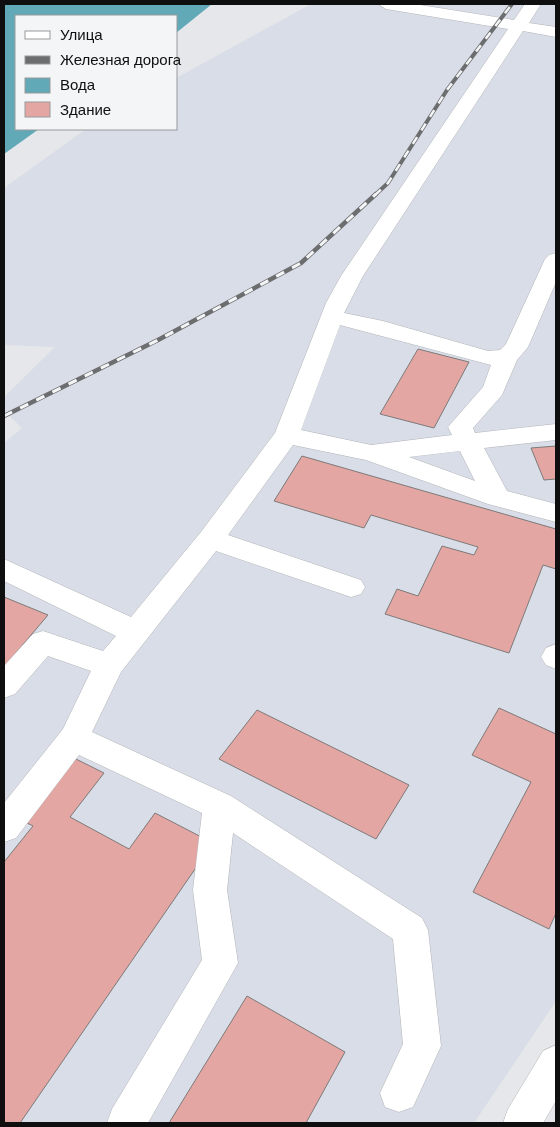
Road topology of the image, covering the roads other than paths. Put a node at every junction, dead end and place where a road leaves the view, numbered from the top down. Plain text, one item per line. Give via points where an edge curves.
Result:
1 (386, 4) edge
2 (533, 4) edge
3 (518, 25) junction
4 (556, 32) edge
5 (556, 259) edge
6 (332, 317) junction
7 (506, 357) junction
8 (556, 432) edge
9 (287, 435) junction
10 (468, 442) junction
11 (370, 453) junction
12 (497, 498) junction
13 (556, 500) edge
14 (524, 505) junction
15 (556, 513) edge
16 (211, 539) junction
17 (4, 569) edge
18 (351, 586) dead end
19 (135, 632) junction
20 (109, 665) junction
21 (4, 686) edge
22 (74, 738) junction
23 (219, 806) junction
24 (4, 828) edge
25 (556, 1064) edge
26 (399, 1093) dead end
27 (126, 1123) edge
28 (522, 1123) edge

1 - 3 lane
2 - 3 lane
3 - 4 lane
3 - 6 lane via 352,276
5 - 7 lane via 516,347
6 - 7 lane via 487,358
6 - 9 lane
7 - 10 lane via 494,390 460,427
8 - 10 lane
9 - 11 lane
9 - 16 lane
10 - 11 lane
10 - 12 lane
11 - 12 lane
12 - 14 lane
13 - 14 lane
14 - 15 lane
16 - 18 lane
16 - 19 lane
17 - 19 lane
19 - 20 lane
20 - 21 lane via 43,642
20 - 22 lane
22 - 23 lane
22 - 24 lane
23 - 26 lane via 410,930 422,1046
23 - 27 lane via 210,890 220,964
25 - 28 lane

